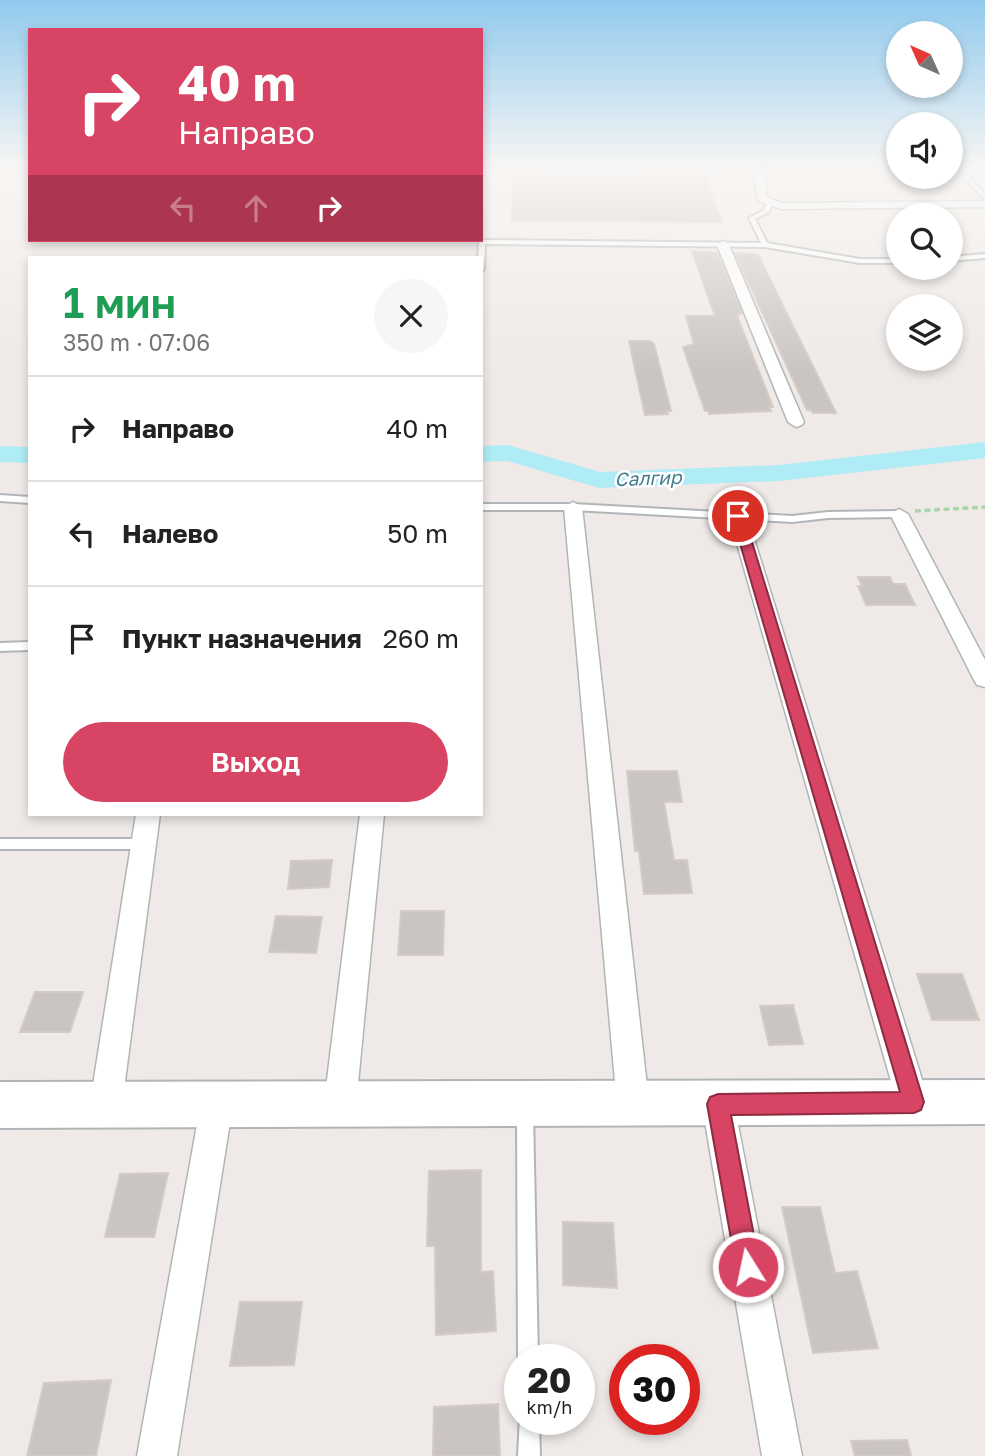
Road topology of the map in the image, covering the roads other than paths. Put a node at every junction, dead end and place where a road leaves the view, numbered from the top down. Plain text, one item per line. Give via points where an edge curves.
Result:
1 (761, 237) edge
2 (482, 242) edge
3 (723, 245) junction
4 (765, 245) junction
5 (985, 256) edge
6 (963, 258) edge
7 (886, 261) edge
8 (796, 422) dead end
9 (0, 498) edge
10 (28, 500) edge
11 (483, 507) edge
12 (573, 507) junction
13 (899, 514) joint
14 (738, 516) junction
15 (28, 646) edge
16 (0, 647) edge
17 (985, 680) edge
18 (148, 816) edge
19 (372, 816) edge
20 (0, 844) edge
21 (144, 844) junction
22 (217, 1102) junction
23 (914, 1102) junction
24 (985, 1102) edge
25 (106, 1104) junction
26 (340, 1104) junction
27 (525, 1104) junction
28 (632, 1104) junction
29 (718, 1104) junction
30 (0, 1105) edge
31 (528, 1344) edge
32 (529, 1435) edge
33 (157, 1456) edge
34 (529, 1456) edge
35 (782, 1456) edge

1 - 4 lane
2 - 3 lane
3 - 4 lane
3 - 8 street
4 - 7 lane
5 - 6 lane
9 - 10 lane
11 - 12 lane
12 - 14 lane
12 - 28 street
13 - 14 lane via 792,519
13 - 17 street
14 - 23 street
15 - 16 lane
18 - 21 street
19 - 26 street
20 - 21 lane
21 - 25 street
22 - 25 main road
22 - 26 main road
22 - 33 street
23 - 24 main road
23 - 29 main road
25 - 30 main road
26 - 27 main road
27 - 28 main road
27 - 31 lane
28 - 29 main road
29 - 35 street
32 - 34 lane

